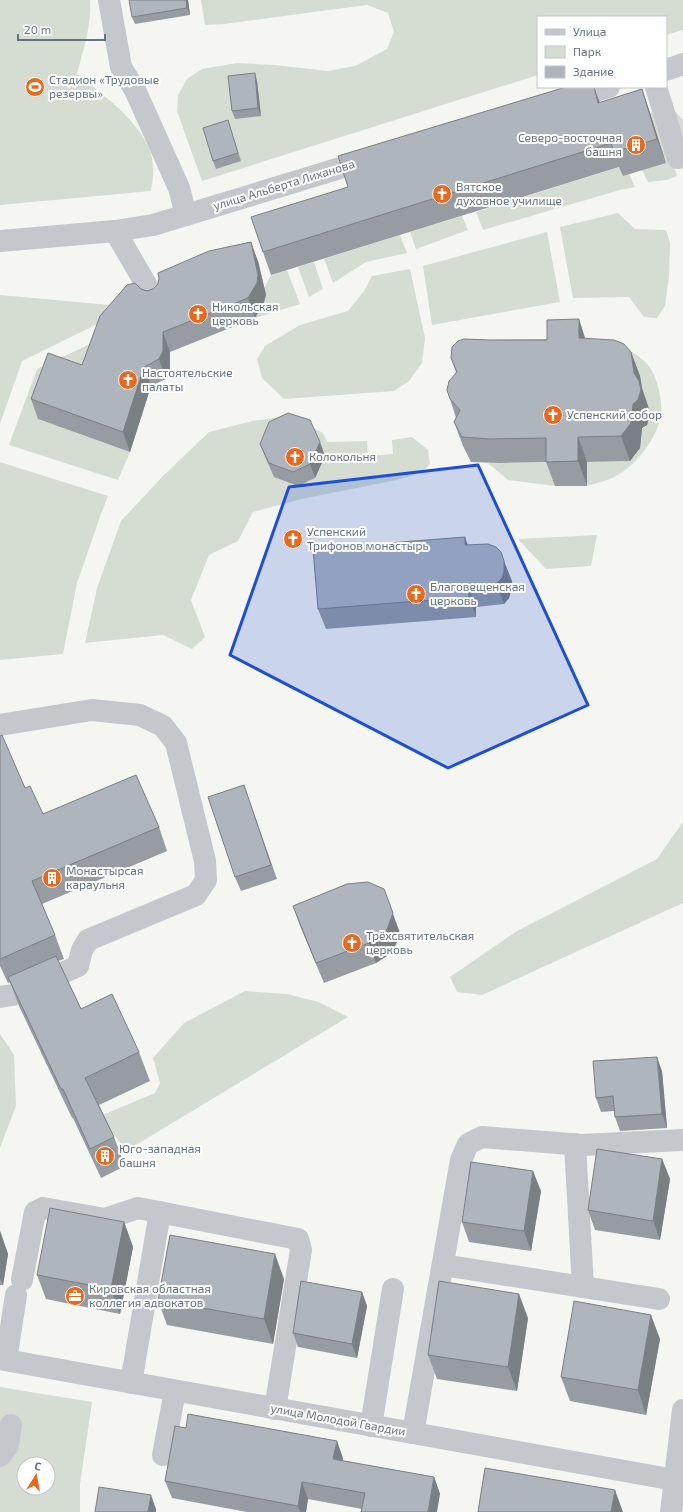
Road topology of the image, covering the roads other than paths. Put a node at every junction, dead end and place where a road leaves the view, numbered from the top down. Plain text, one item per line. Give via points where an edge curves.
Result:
1 (108, 0) edge
2 (683, 64) edge
3 (667, 70) edge
4 (605, 88) edge
5 (656, 88) edge
6 (548, 105) edge
7 (390, 153) edge
8 (678, 158) dead end
9 (186, 215) junction
10 (115, 231) junction
11 (0, 241) edge
12 (154, 298) edge
13 (0, 725) edge
14 (0, 997) edge
15 (683, 1140) edge
16 (575, 1144) junction
17 (160, 1212) junction
18 (443, 1265) junction
19 (583, 1287) junction
20 (393, 1289) dead end
21 (659, 1299) dead end
22 (3, 1360) edge
23 (131, 1383) junction
24 (175, 1391) junction
25 (275, 1409) junction
26 (683, 1410) edge
27 (11, 1425) dead end
28 (371, 1426) junction
29 (413, 1433) junction
30 (163, 1455) dead end
31 (0, 1456) edge
32 (675, 1480) junction
33 (670, 1512) edge

1 - 9 street via 121,67 135,90 179,188
2 - 3 street
4 - 6 street
5 - 8 street
7 - 9 street, улица Альберта Лиханова
9 - 10 street, улица Альберта Лиханова via 153,225
10 - 11 street, улица Альберта Лиханова
10 - 12 street
13 - 14 street via 92,710 140,715 163,726 176,743 206,862 206,880 196,895 88,940 82,950 78,966 13,995
15 - 16 street
16 - 18 street via 482,1137 468,1144 461,1160
16 - 19 street
17 - 22 street via 138,1208 105,1219 43,1208 35,1212
17 - 23 street
17 - 25 street via 298,1238 301,1250
18 - 19 street
18 - 29 street
19 - 21 street
20 - 28 street
22 - 23 street, улица Молодой Гвардии
23 - 24 street, улица Молодой Гвардии
24 - 25 street, улица Молодой Гвардии
24 - 30 street
25 - 28 street, улица Молодой Гвардии
26 - 32 street
27 - 31 street via 8,1446
28 - 29 street, улица Молодой Гвардии
29 - 32 street, улица Молодой Гвардии
32 - 33 street

